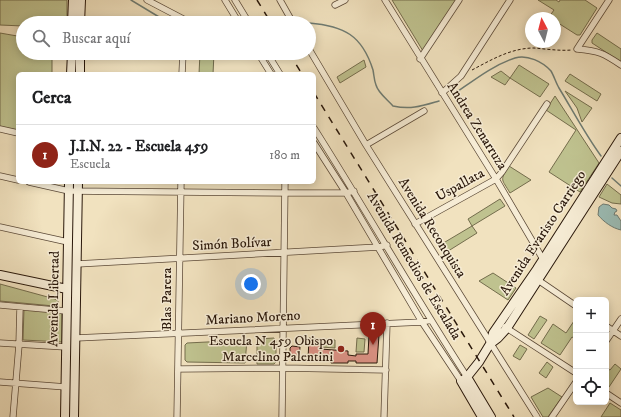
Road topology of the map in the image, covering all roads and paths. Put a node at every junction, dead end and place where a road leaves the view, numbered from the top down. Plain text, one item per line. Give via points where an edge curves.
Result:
1 (73, 0) edge
2 (81, 0) edge
3 (149, 0) edge
4 (225, 0) edge
5 (235, 0) edge
6 (280, 0) edge
7 (345, 0) edge
8 (385, 0) edge
9 (459, 0) edge
10 (510, 0) edge
11 (609, 0) edge
12 (336, 5) dead end
13 (72, 16) edge
14 (80, 16) edge
15 (178, 16) edge
16 (235, 16) edge
17 (245, 16) edge
18 (289, 16) edge
19 (577, 49) junction
20 (420, 59) junction
21 (72, 60) edge
22 (80, 60) edge
23 (183, 60) edge
24 (262, 60) edge
25 (271, 60) edge
26 (316, 60) edge
27 (621, 65) edge
28 (71, 72) edge
29 (80, 72) edge
30 (182, 72) edge
31 (270, 72) edge
32 (279, 72) edge
33 (461, 76) junction
34 (442, 93) junction
35 (546, 104) dead end
36 (424, 111) dead end
37 (0, 129) edge
38 (316, 131) edge
39 (16, 133) edge
40 (621, 138) edge
41 (366, 145) junction
42 (316, 146) edge
43 (621, 150) edge
44 (0, 176) edge
45 (496, 178) junction
46 (16, 180) edge
47 (37, 184) edge
48 (69, 184) edge
49 (78, 184) edge
50 (181, 184) edge
51 (285, 184) edge
52 (69, 191) junction
53 (78, 191) junction
54 (354, 191) junction
55 (181, 192) junction
56 (285, 193) junction
57 (346, 193) junction
58 (415, 224) junction
59 (0, 227) edge
60 (68, 242) junction
61 (387, 245) junction
62 (379, 247) junction
63 (285, 253) junction
64 (180, 259) junction
65 (546, 262) junction
66 (77, 264) junction
67 (0, 275) edge
68 (538, 280) junction
69 (67, 289) junction
70 (573, 304) edge
71 (0, 305) edge
72 (20, 307) junction
73 (66, 311) junction
74 (621, 319) edge
75 (431, 320) junction
76 (422, 322) junction
77 (387, 323) junction
78 (503, 326) junction
79 (609, 328) edge
80 (282, 329) junction
81 (613, 331) junction
82 (179, 334) junction
83 (621, 336) edge
84 (609, 337) edge
85 (76, 338) junction
86 (0, 343) edge
87 (19, 344) junction
88 (490, 344) junction
89 (66, 348) junction
90 (282, 368) junction
91 (178, 369) junction
92 (386, 370) junction
93 (573, 371) edge
94 (464, 379) junction
95 (0, 382) edge
96 (16, 383) junction
97 (573, 386) edge
98 (66, 387) junction
99 (609, 395) edge
100 (621, 403) edge
101 (13, 417) edge
102 (65, 417) edge
103 (74, 417) edge
104 (177, 417) edge
105 (282, 417) edge
106 (384, 417) edge
107 (482, 417) edge
108 (491, 417) edge
109 (536, 417) edge
110 (552, 417) edge

1 - 13 street
2 - 14 street
3 - 15 street
4 - 16 street
5 - 17 street
6 - 18 street
7 - 12 street
8 - 20 street, Andrea Zenarruza
9 - 20 street
10 - 33 street
11 - 19 street
19 - 27 street via 593,50
19 - 33 path via 515,50
20 - 34 street, Andrea Zenarruza
21 - 28 street
22 - 29 street
23 - 30 street
24 - 31 street
25 - 32 street
26 - 41 street, Avenida Reconquista
33 - 34 street
34 - 45 street, Andrea Zenarruza
35 - 45 street
36 - 41 street
37 - 39 street
38 - 54 street, Avenida Remedios de Escalada
40 - 65 street, Avenida Evaristo Carriego
41 - 58 street, Avenida Reconquista
42 - 57 street, Avenida Remedios de Escalada
43 - 65 street, Avenida Evaristo Carriego
44 - 46 street
45 - 58 street, Uspallata
45 - 65 street, Andrea Zenarruza
47 - 52 street
48 - 52 street, Avenida Libertad
49 - 53 street, Avenida Libertad
50 - 55 street, Blas Parera
51 - 56 street
52 - 53 street
52 - 60 street, Avenida Libertad
53 - 55 street
53 - 66 street, Avenida Libertad
54 - 57 street
54 - 61 street, Avenida Remedios de Escalada
55 - 56 street
55 - 64 street, Blas Parera
56 - 57 street
56 - 63 street
57 - 62 street, Avenida Remedios de Escalada
58 - 88 street, Avenida Reconquista
59 - 60 street
60 - 69 street, Avenida Libertad
61 - 62 street, Simón Bolívar
61 - 75 street, Avenida Remedios de Escalada
62 - 63 street, Simón Bolívar
62 - 76 street, Avenida Remedios de Escalada
63 - 64 street, Simón Bolívar
63 - 80 street
64 - 66 street, Simón Bolívar
64 - 82 street, Blas Parera
65 - 68 street, Avenida Evaristo Carriego
65 - 78 street, Avenida Evaristo Carriego
66 - 85 street, Avenida Libertad
67 - 69 street
68 - 70 street
68 - 78 street, Avenida Evaristo Carriego
69 - 73 street, Avenida Libertad
71 - 72 street
72 - 73 street
72 - 87 street
73 - 89 street, Avenida Libertad
74 - 81 street
75 - 76 street, Mariano Moreno
75 - 94 street, Avenida Remedios de Escalada
76 - 77 street, Mariano Moreno
76 - 94 street, Avenida Remedios de Escalada
77 - 80 street, Mariano Moreno
77 - 92 street
78 - 88 street, Avenida Evaristo Carriego via 498,338
78 - 93 street
79 - 81 street
80 - 82 street, Mariano Moreno
80 - 90 street
81 - 83 street
81 - 84 street
82 - 85 street, Mariano Moreno
82 - 91 street, Blas Parera
85 - 103 street, Avenida Libertad
86 - 87 street
87 - 89 street
87 - 96 street
88 - 94 street, Avenida Evaristo Carriego
88 - 109 street, Avenida Reconquista
89 - 98 street, Avenida Libertad
90 - 91 street
90 - 92 street
90 - 105 street
91 - 104 street, Blas Parera
92 - 106 street
94 - 107 street, Avenida Remedios de Escalada
94 - 108 street, Avenida Remedios de Escalada
95 - 96 street
96 - 98 street
96 - 101 street
97 - 110 street
98 - 102 street, Avenida Libertad
99 - 100 street

